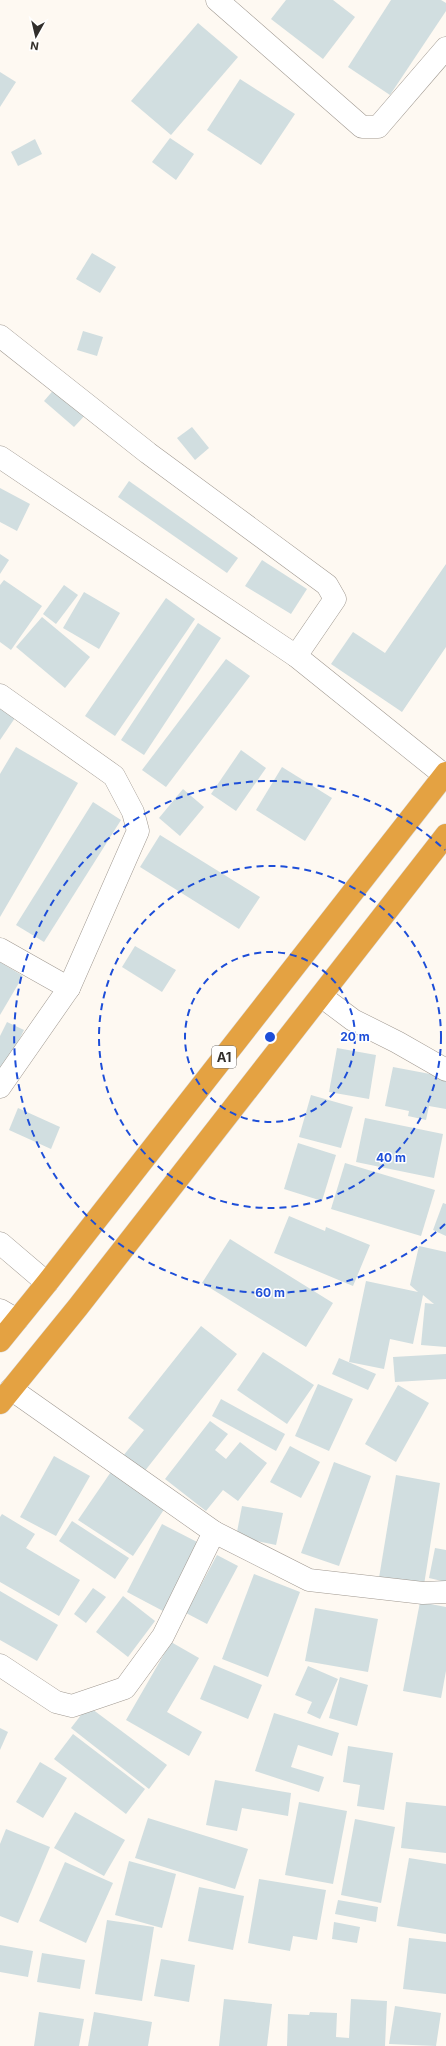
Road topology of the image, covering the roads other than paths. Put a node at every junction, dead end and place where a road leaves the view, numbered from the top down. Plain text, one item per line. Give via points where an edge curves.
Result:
1 (217, 0) edge
2 (446, 48) edge
3 (0, 336) edge
4 (0, 457) edge
5 (296, 656) junction
6 (0, 695) edge
7 (445, 774) edge
8 (446, 835) edge
9 (0, 949) edge
10 (69, 988) junction
11 (321, 996) junction
12 (446, 1070) edge
13 (0, 1087) edge
14 (0, 1243) edge
15 (47, 1283) junction
16 (8, 1315) edge
17 (0, 1341) edge
18 (6, 1396) edge
19 (214, 1532) junction
20 (446, 1592) edge
21 (0, 1665) edge

1 - 2 street via 362,128 378,127
3 - 5 street via 148,453 326,585 335,599
4 - 5 street
5 - 7 street
6 - 10 street via 114,776 133,812 138,831
7 - 15 highway, A1
8 - 11 highway
9 - 10 street
10 - 13 street
11 - 12 street via 353,1020
11 - 18 highway
14 - 15 street
15 - 16 highway, A1
16 - 17 highway, A1
18 - 19 street
19 - 20 street via 309,1580 423,1593
19 - 21 street via 163,1636 125,1688 72,1706 56,1702

